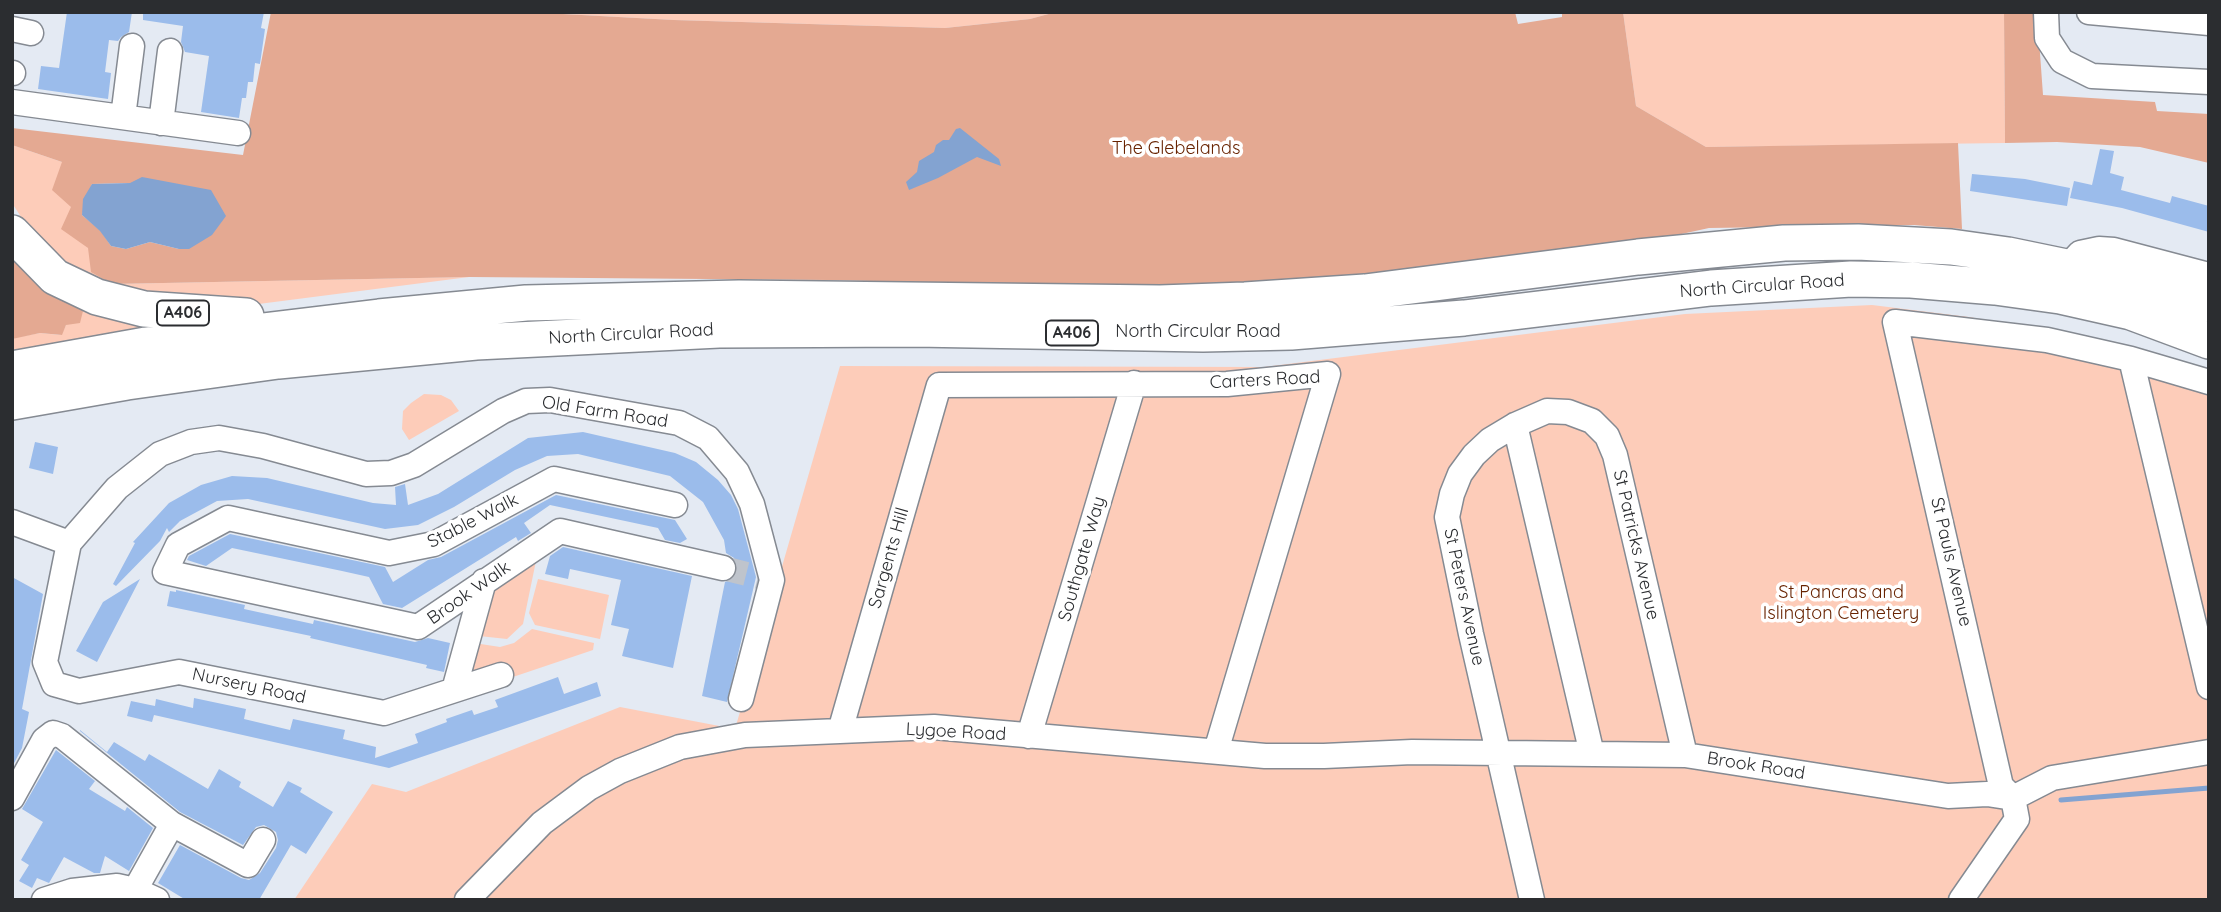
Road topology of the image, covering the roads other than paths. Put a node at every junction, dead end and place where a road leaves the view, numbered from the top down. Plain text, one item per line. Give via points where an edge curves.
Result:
1 (2046, 12) edge
2 (2089, 12) edge
3 (2209, 23) edge
4 (132, 46) dead end
5 (170, 51) dead end
6 (2209, 82) edge
7 (12, 103) edge
8 (123, 117) junction
9 (161, 123) junction
10 (238, 133) dead end
11 (12, 233) edge
12 (2068, 266) junction
13 (2209, 275) edge
14 (2209, 304) edge
15 (379, 317) junction
16 (2209, 341) edge
17 (2131, 359) junction
18 (12, 369) edge
19 (2209, 382) edge
20 (1134, 383) junction
21 (939, 385) joint
22 (12, 402) edge
23 (1515, 425) junction
24 (675, 505) dead end
25 (12, 522) edge
26 (69, 543) junction
27 (723, 568) tunnel mouth
28 (165, 572) joint
29 (484, 581) junction
30 (501, 675) dead end
31 (2209, 687) edge
32 (454, 690) junction
33 (741, 699) dead end
34 (839, 731) junction
35 (1030, 736) junction
36 (1216, 751) junction
37 (1497, 752) junction
38 (2209, 752) edge
39 (1592, 754) junction
40 (1685, 755) junction
41 (12, 798) edge
42 (2013, 798) junction
43 (172, 824) junction
44 (263, 840) dead end
45 (146, 895) edge
46 (44, 900) edge
47 (467, 900) edge
48 (1532, 900) edge
49 (1961, 900) edge

1 - 6 street via 2047,38 2062,61 2092,76
2 - 3 street
4 - 8 street
5 - 9 street
7 - 8 street
8 - 9 street
9 - 10 street
11 - 15 highway, A406 via 55,276 122,304 226,316
12 - 13 street via 2080,253 2115,250
12 - 14 highway, North Circular Road / A406
12 - 15 highway, North Circular Road / A406 via 1951,247 1784,243 1365,292 1245,300 713,298 526,303
15 - 18 highway, North Circular Road / A406 via 146,345
16 - 22 highway, North Circular Road / A406 via 2131,312 2060,296 1911,280 1851,279 1711,288 1464,318 1291,332 719,330 476,342 278,361
17 - 19 street
17 - 31 street
17 - 42 street, St Pauls Avenue via 2048,340 1895,322 2001,786
20 - 21 street, Carters Road
20 - 35 street, Southgate Way
20 - 36 street, Carters Road via 1227,384 1328,374
21 - 34 street, Sargents Hill
23 - 37 street, St Peters Avenue via 1474,455 1460,474 1447,517
23 - 39 street
23 - 40 street, St Patricks Avenue via 1547,411 1568,412 1592,421 1607,436
24 - 28 street, Stable Walk via 554,479 434,544 389,553 228,518 178,545
25 - 26 street
26 - 32 street, Nursery Road via 45,662 54,684 79,691 179,671 384,713
26 - 33 street, Old Farm Road via 117,488 160,454 191,442 219,438 263,446 366,474 414,466 526,401 550,400 679,423 708,438 737,472 751,504 766,578
27 - 29 street, Brook Walk via 560,531
28 - 29 street, Brook Walk via 418,627
29 - 32 street
30 - 32 street, Nursery Road
34 - 35 street, Lygoe Road via 934,727
34 - 47 street, Lygoe Road via 710,741 680,747 620,771 542,823
35 - 36 street, Lygoe Road
36 - 37 street, Lygoe Road via 1324,757
37 - 39 street, Brook Road
37 - 48 street, St Peters Avenue
38 - 42 street via 2052,778
39 - 40 street, Brook Road
40 - 42 street, Brook Road via 1948,796
41 - 43 street via 44,740 53,733
42 - 49 street via 2017,819
43 - 44 street via 248,865
43 - 45 street
45 - 46 street via 117,886 72,891

